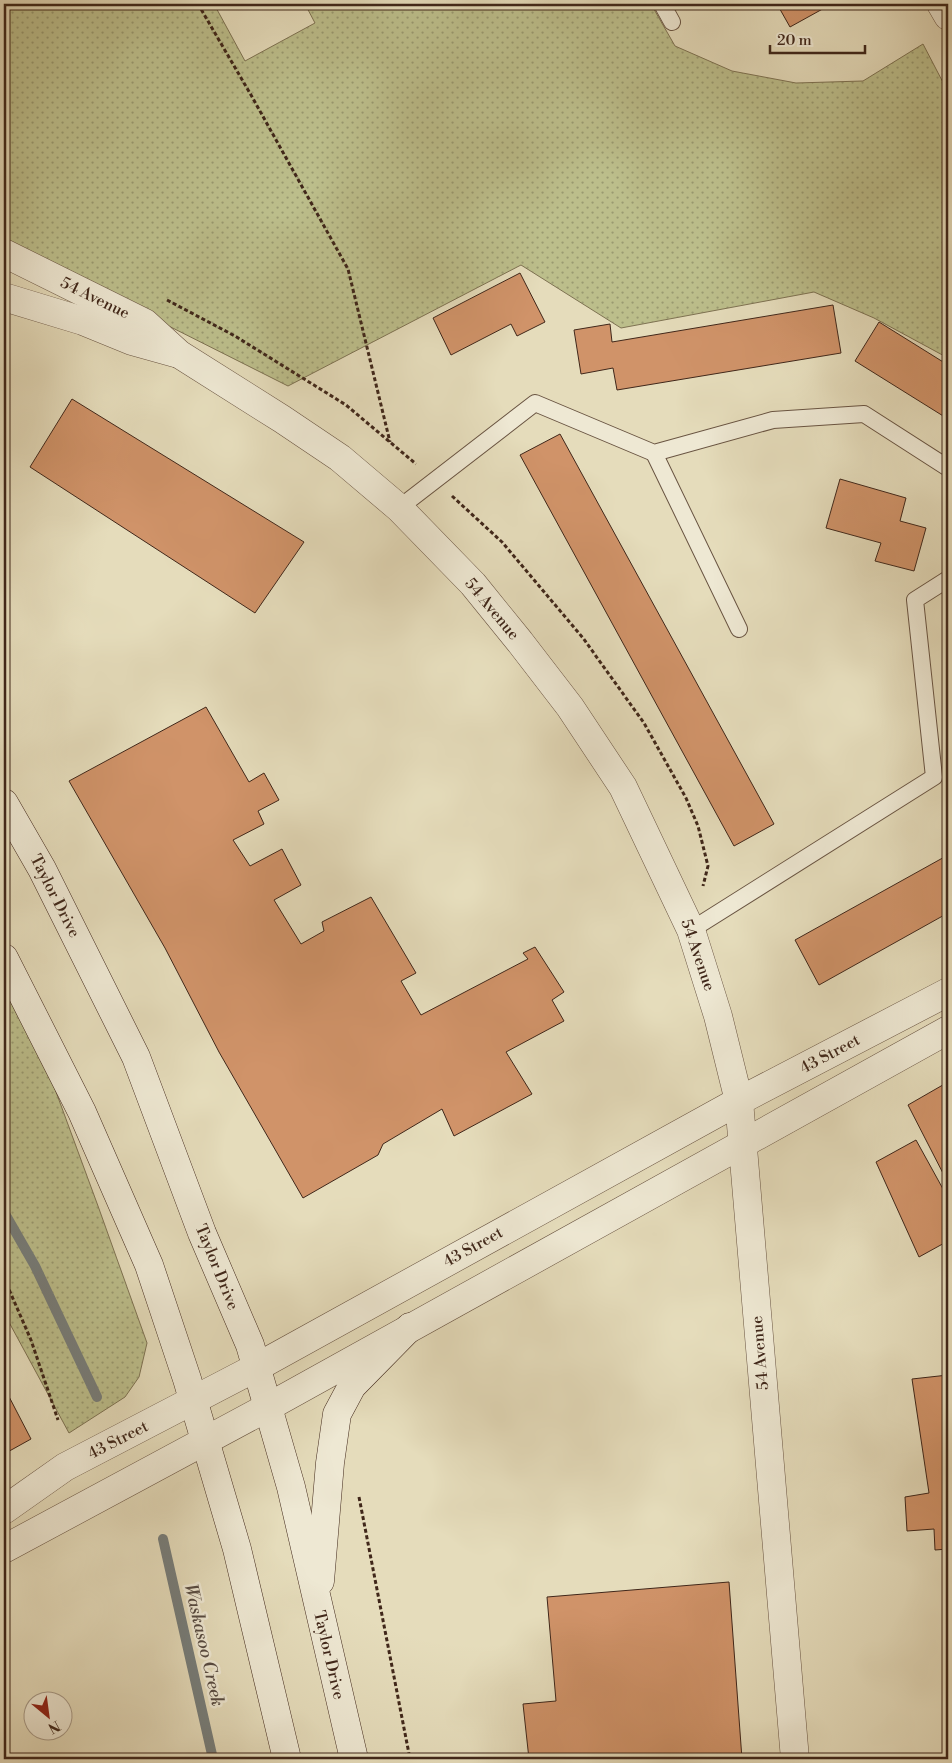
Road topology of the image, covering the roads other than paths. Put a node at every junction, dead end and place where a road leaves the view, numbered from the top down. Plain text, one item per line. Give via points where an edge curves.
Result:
1 (662, 4) edge
2 (941, 4) edge
3 (948, 16) edge
4 (672, 22) dead end
5 (4, 253) edge
6 (4, 297) edge
7 (179, 354) junction
8 (654, 453) junction
9 (948, 468) edge
10 (400, 508) junction
11 (948, 580) edge
12 (739, 629) dead end
13 (4, 802) edge
14 (691, 930) junction
15 (4, 958) edge
16 (948, 992) edge
17 (948, 1030) edge
18 (739, 1101) junction
19 (743, 1145) junction
20 (410, 1327) junction
21 (257, 1366) junction
22 (193, 1401) junction
23 (268, 1407) junction
24 (205, 1441) junction
25 (4, 1510) edge
26 (4, 1550) edge
27 (318, 1604) junction
28 (287, 1759) edge
29 (354, 1759) edge
30 (795, 1759) edge

1 - 4 lane
2 - 3 street
5 - 7 street, 54 Avenue via 145,323
6 - 7 street, 54 Avenue
7 - 10 street, 54 Avenue via 340,458
8 - 9 lane via 773,420 864,414
8 - 10 lane via 536,403
8 - 12 lane
10 - 14 street, 54 Avenue via 472,584 585,728 622,787
11 - 14 lane via 915,600 934,776
13 - 21 street, Taylor Drive via 136,1057 202,1233
14 - 18 street, 54 Avenue via 718,1016
15 - 22 street via 82,1112 149,1265
16 - 18 street, 43 Street
17 - 19 street
18 - 19 street, 54 Avenue
18 - 21 street, 43 Street
19 - 20 street
19 - 30 street, 54 Avenue
20 - 23 street
20 - 27 street via 352,1386 337,1414
21 - 22 street, 43 Street
21 - 23 street, Taylor Drive
22 - 24 street
22 - 25 street, 43 Street via 65,1468
23 - 24 street
23 - 27 street, Taylor Drive via 291,1487
24 - 26 street
24 - 28 street via 237,1549
27 - 29 street, Taylor Drive

